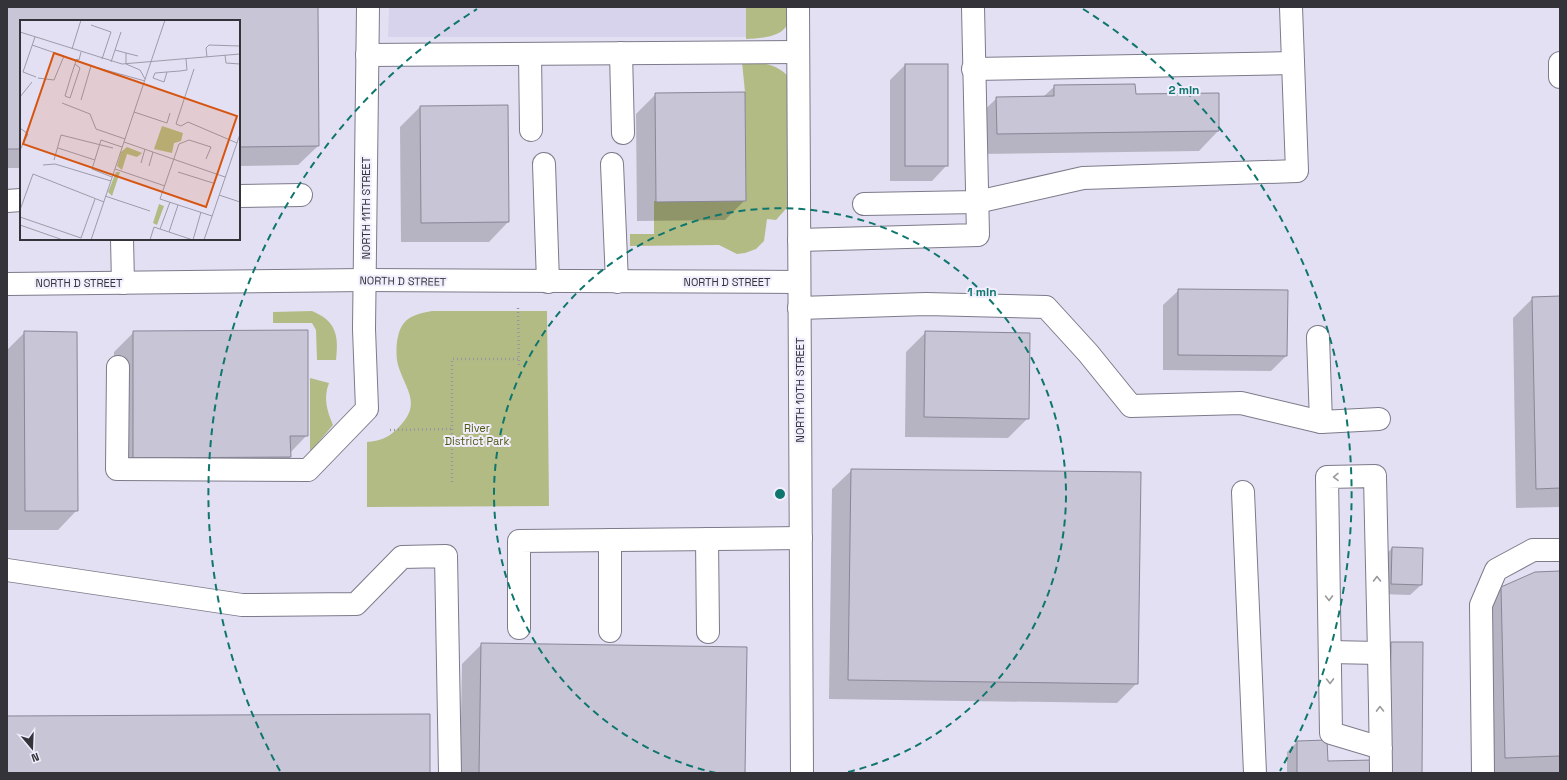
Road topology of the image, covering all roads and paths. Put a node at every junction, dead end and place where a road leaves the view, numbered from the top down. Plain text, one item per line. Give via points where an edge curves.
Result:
1 (368, 7) edge
2 (798, 7) edge
3 (973, 7) edge
4 (1291, 7) edge
5 (798, 52) junction
6 (620, 53) junction
7 (530, 54) junction
8 (367, 55) junction
9 (1293, 63) junction
10 (1560, 63) edge
11 (973, 68) junction
12 (1560, 77) edge
13 (531, 130) dead end
14 (623, 133) dead end
15 (544, 164) dead end
16 (612, 164) dead end
17 (301, 195) dead end
18 (240, 196) edge
19 (20, 200) edge
20 (7, 201) edge
21 (977, 202) junction
22 (864, 204) dead end
23 (122, 240) edge
24 (799, 240) junction
25 (365, 280) junction
26 (548, 282) junction
27 (617, 282) junction
28 (799, 282) junction
29 (123, 283) junction
30 (7, 284) edge
31 (518, 308) dead end
32 (800, 308) junction
33 (1318, 337) dead end
34 (518, 359) junction
35 (118, 367) dead end
36 (519, 367) dead end
37 (1379, 419) dead end
38 (1321, 422) junction
39 (452, 429) junction
40 (390, 430) dead end
41 (452, 482) dead end
42 (1243, 492) dead end
43 (801, 538) junction
44 (707, 539) junction
45 (610, 540) junction
46 (1560, 550) edge
47 (7, 570) edge
48 (519, 628) dead end
49 (610, 631) dead end
50 (708, 632) dead end
51 (1330, 652) junction
52 (1379, 653) junction
53 (1381, 748) junction
54 (450, 773) edge
55 (802, 773) edge
56 (1255, 773) edge
57 (1381, 773) edge
58 (1483, 773) edge

1 - 8 street, NORTH 11TH STREET
2 - 5 street, NORTH 10TH STREET
3 - 11 street
4 - 9 street
5 - 6 street
5 - 24 street, NORTH 10TH STREET
6 - 7 street
6 - 14 street
7 - 8 street
7 - 13 street
8 - 25 street, NORTH 11TH STREET
9 - 11 street
9 - 21 street via 1297,171 1083,178
10 - 12 street
11 - 21 street
15 - 26 street
16 - 27 street
17 - 18 street
19 - 20 street
21 - 22 street
21 - 24 street via 978,235
23 - 29 street
24 - 28 street, NORTH 10TH STREET
25 - 26 street, NORTH D STREET
25 - 29 street, NORTH D STREET
25 - 35 street, NORTH 11TH STREET via 367,409 308,470 117,469
26 - 27 street, NORTH D STREET
27 - 28 street, NORTH D STREET
28 - 32 street, NORTH 10TH STREET
29 - 30 street, NORTH D STREET
31 - 34 path
32 - 38 street via 926,304 1046,307 1131,406 1241,403
32 - 43 street, NORTH 10TH STREET
33 - 38 street
34 - 36 path
34 - 39 path via 452,359
37 - 38 street
39 - 40 path
39 - 41 path
42 - 56 street
43 - 44 street
43 - 55 street, NORTH 10TH STREET
44 - 45 street
44 - 50 street
45 - 48 street via 519,541
45 - 49 street
46 - 58 street via 1533,550 1496,570 1481,605
47 - 54 street via 242,605 356,604 402,557 446,556
51 - 52 street
52 -> 51 street via 1375,476 1327,477
51 -> 53 street via 1331,733
53 -> 52 street
53 - 57 street

